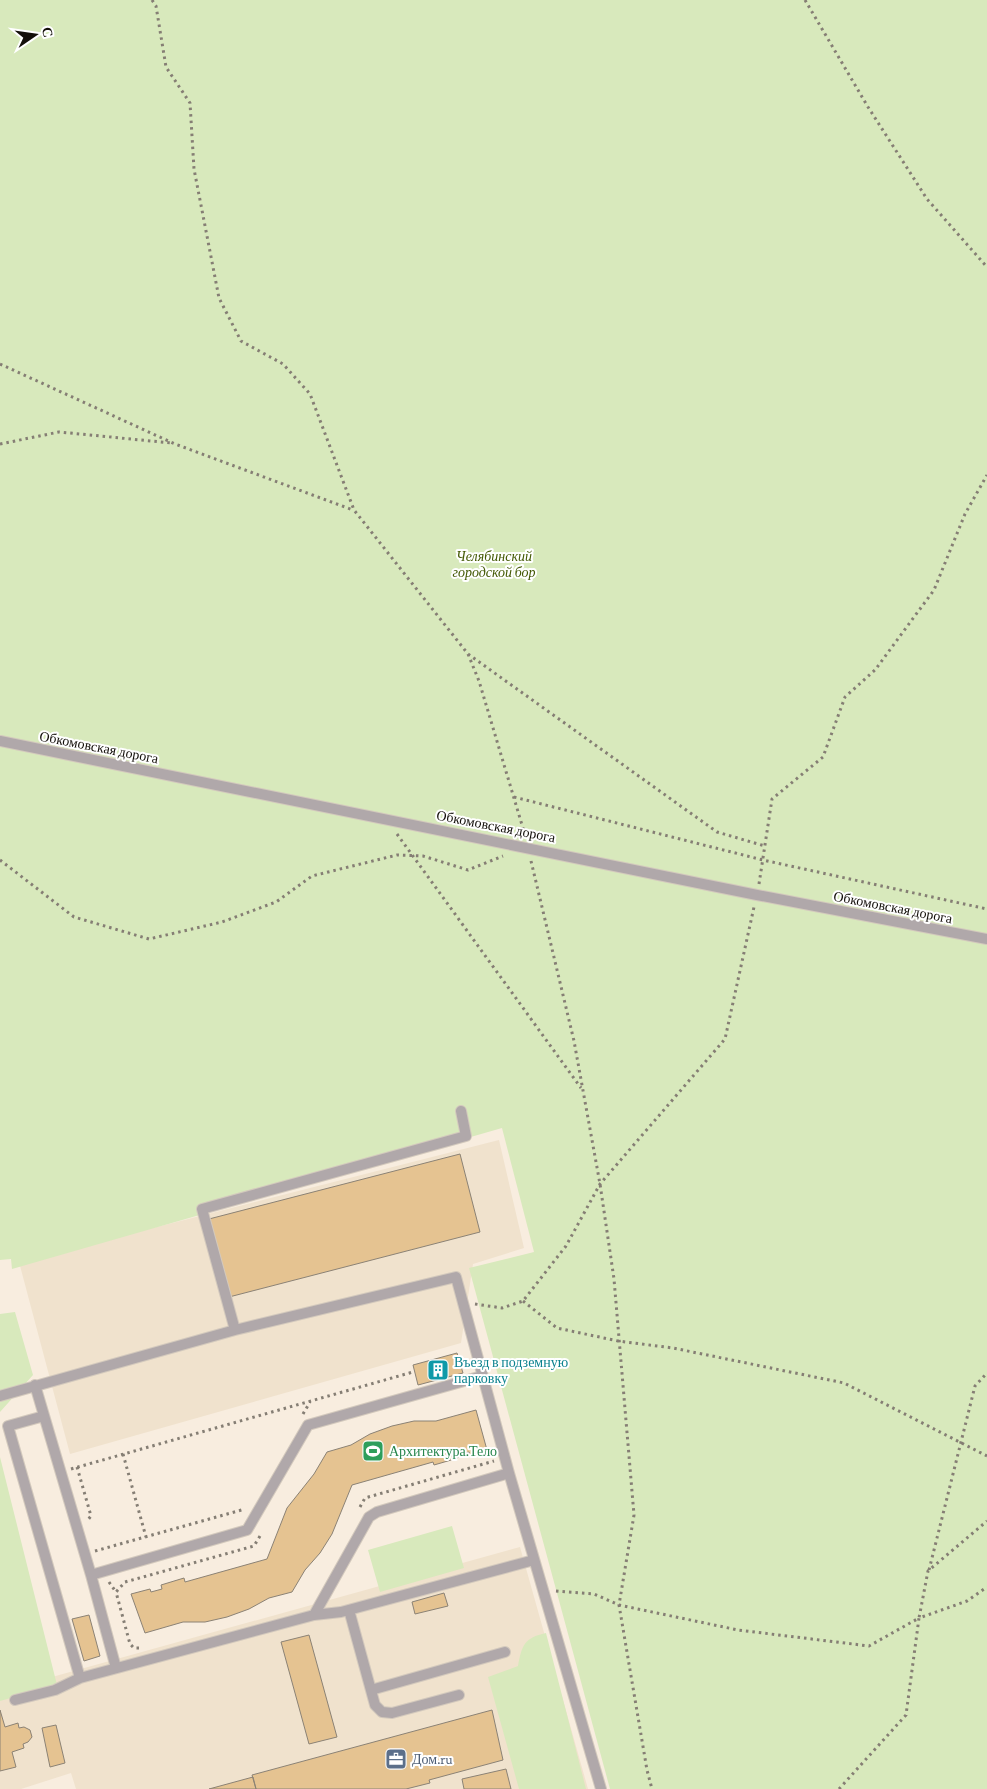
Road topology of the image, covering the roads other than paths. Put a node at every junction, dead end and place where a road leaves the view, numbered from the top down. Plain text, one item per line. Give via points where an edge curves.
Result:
1 (0, 741) edge
2 (987, 939) edge
3 (461, 1111) dead end
4 (235, 1330) junction
5 (482, 1376) junction
6 (35, 1385) junction
7 (0, 1396) edge
8 (44, 1416) junction
9 (509, 1473) junction
10 (534, 1560) junction
11 (91, 1575) junction
12 (349, 1610) junction
13 (314, 1615) junction
14 (504, 1652) dead end
15 (116, 1668) junction
16 (80, 1678) junction
17 (371, 1690) junction
18 (459, 1695) dead end
19 (16, 1700) dead end
20 (601, 1789) edge

1 - 2 lane, Обкомовская дорога
3 - 4 lane via 466,1136 202,1209
4 - 5 lane via 456,1276
4 - 6 lane
5 - 9 lane
5 - 11 lane via 308,1425 248,1530
6 - 7 lane
6 - 8 lane
8 - 11 lane
8 - 16 lane via 8,1426
9 - 10 lane
9 - 13 lane via 369,1516
10 - 12 lane
10 - 20 lane
11 - 15 lane
12 - 13 lane
12 - 17 lane
13 - 15 lane
14 - 17 lane
15 - 16 lane
16 - 19 lane via 55,1690
17 - 18 lane via 375,1706 382,1712 392,1713

